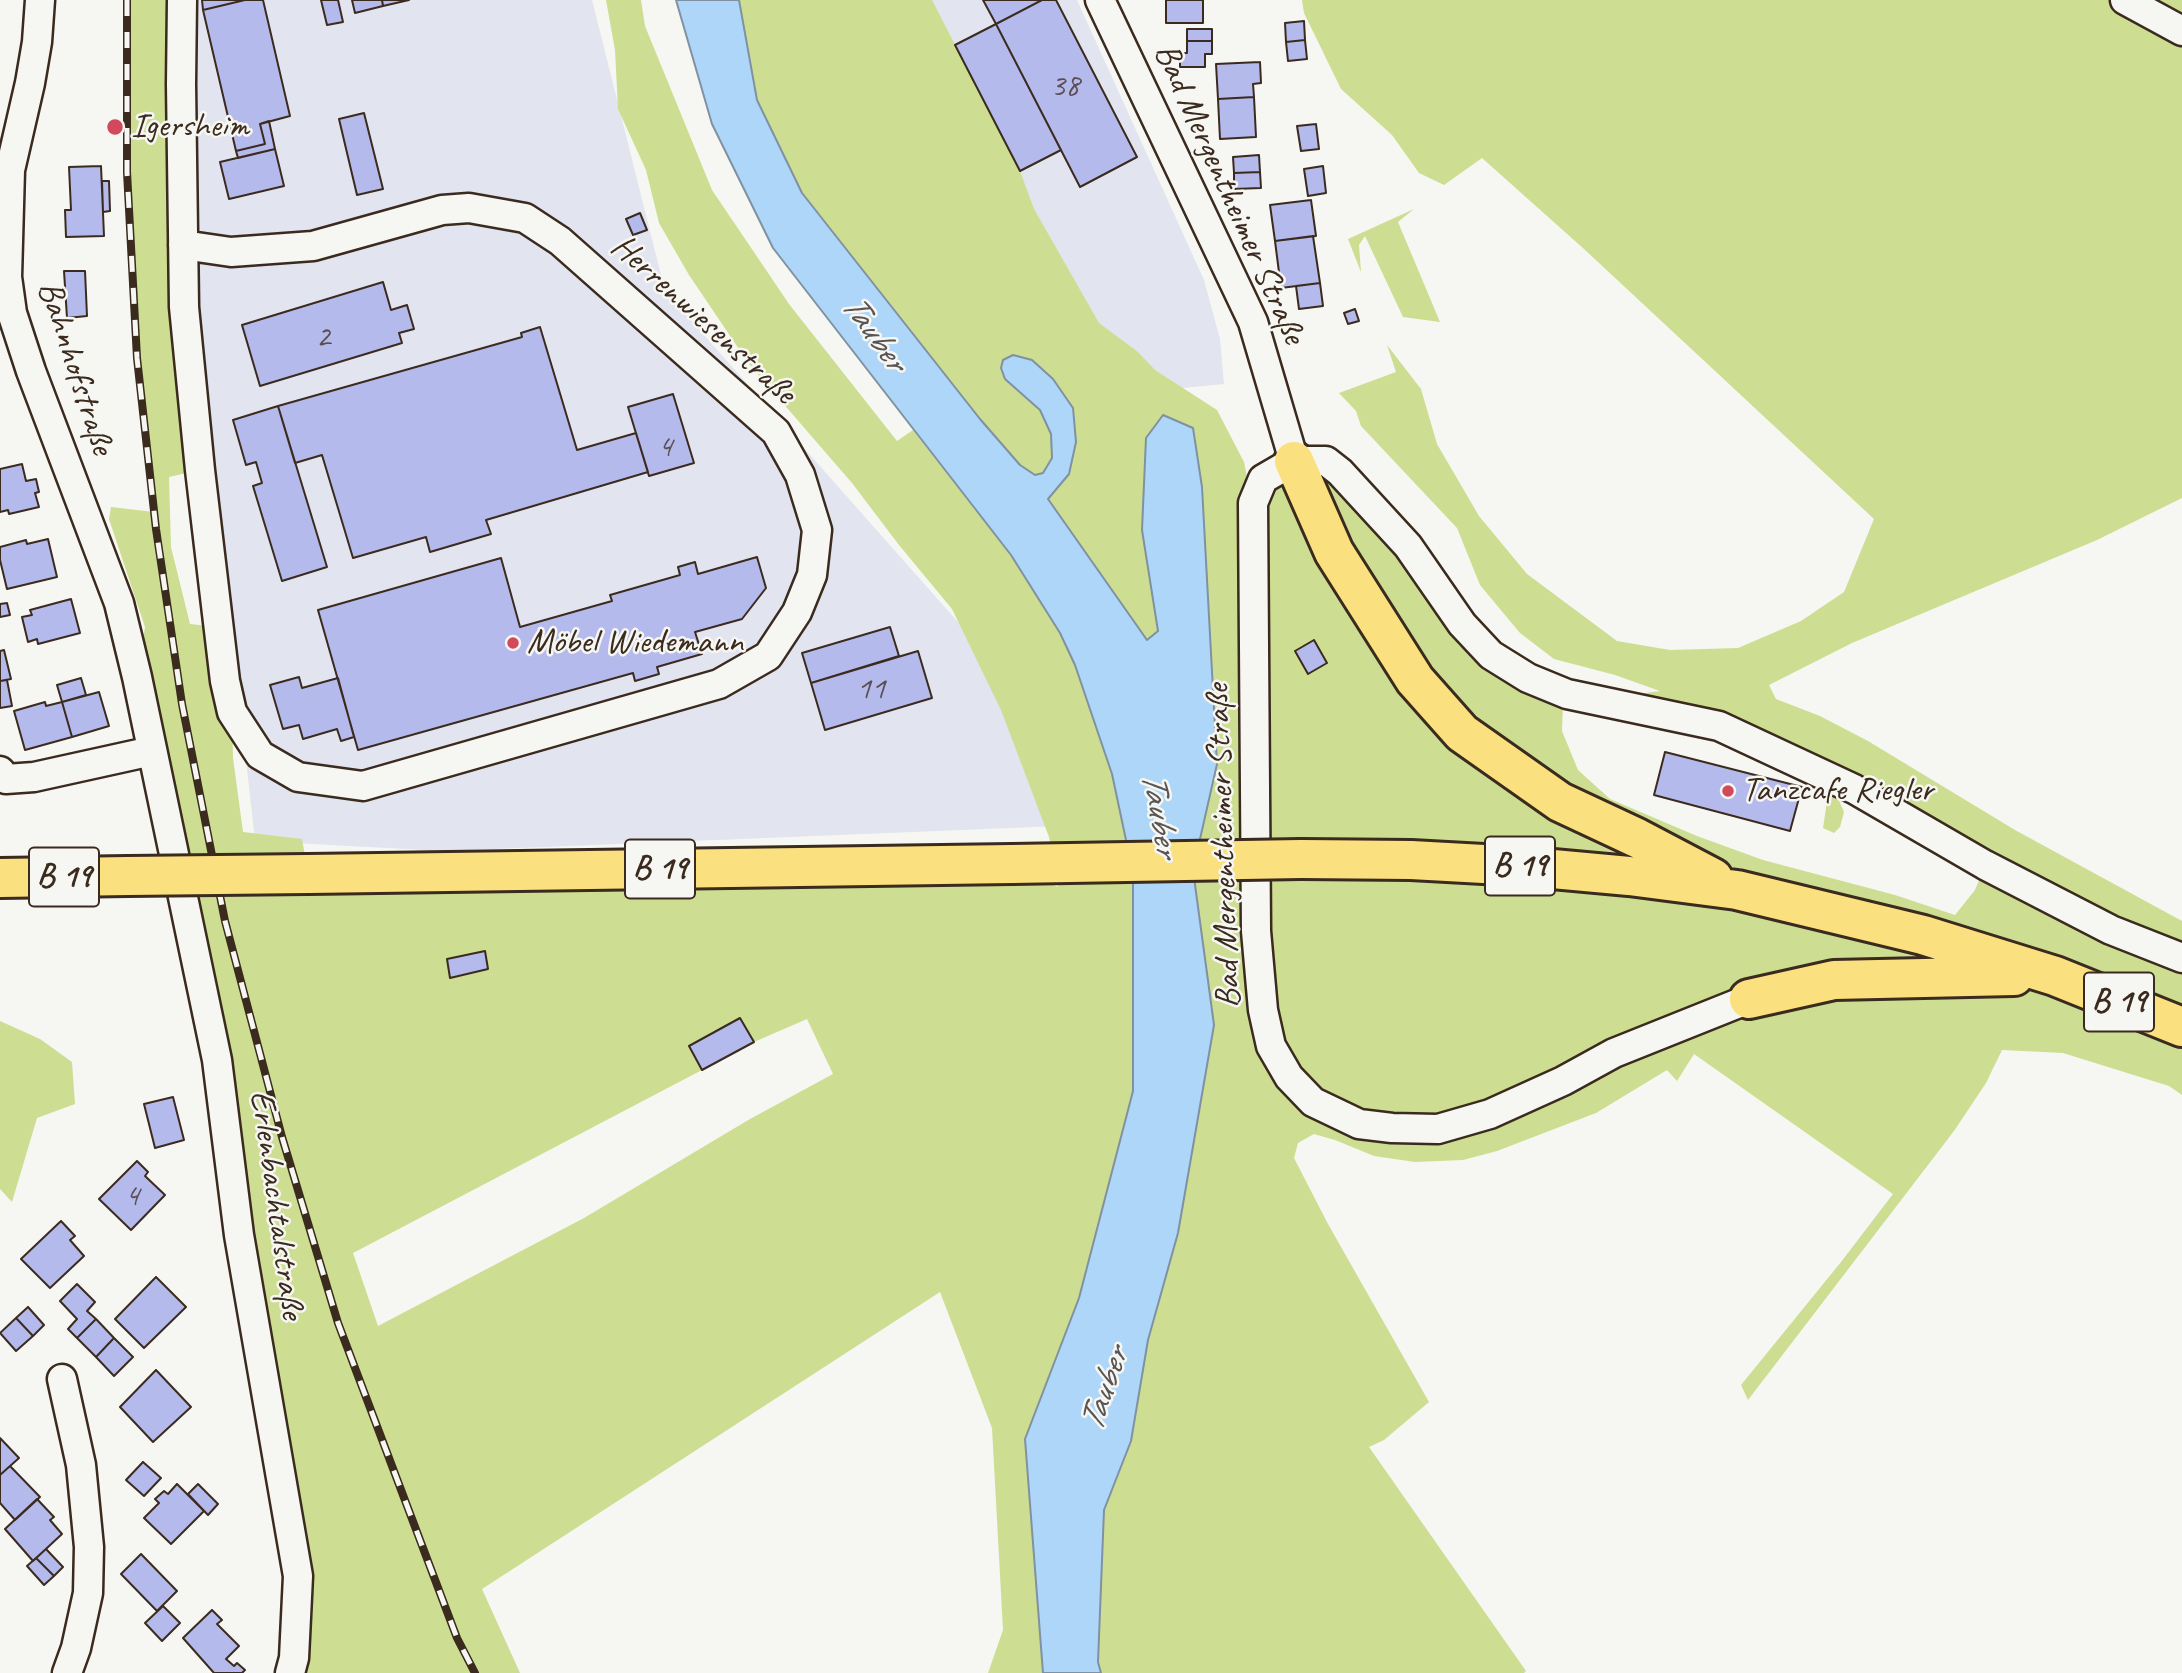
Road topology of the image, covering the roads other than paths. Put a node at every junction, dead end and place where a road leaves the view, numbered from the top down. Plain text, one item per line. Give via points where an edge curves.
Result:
1 (40, 0) edge
2 (182, 0) edge
3 (1100, 0) edge
4 (2125, 0) edge
5 (2182, 31) edge
6 (183, 245) junction
7 (6, 314) edge
8 (1294, 461) junction
9 (152, 751) junction
10 (0, 771) edge
11 (0, 878) edge
12 (1737, 890) junction
13 (2182, 958) edge
14 (2055, 976) junction
15 (1749, 999) joint
16 (2182, 1027) edge
17 (62, 1378) dead end
18 (67, 1673) edge
19 (290, 1673) edge

1 - 7 street, Bahnhofstraße via 30,83 10,170
2 - 6 street, Herrenwiesenstraße
3 - 8 street, Bad Mergentheimer Straße via 1253,321
4 - 5 street
6 - 6 street, Herrenwiesenstraße via 185,321 225,681 232,712 260,755 298,776 363,786 719,684 768,656 797,612 812,575 817,530 800,475 776,432 560,241 525,218 470,208 442,209 313,246 230,251
7 - 9 street, Bahnhofstraße via 119,603
8 - 12 main road via 1334,552 1415,680 1462,733 1560,802
8 - 13 street via 1326,461 1340,472 1408,546 1462,624 1491,655 1528,678 1567,694 1719,726 1854,789 1985,865 2111,930
8 - 15 street, Bad Mergentheimer Straße via 1263,480 1252,516 1256,931 1263,1010 1272,1046 1289,1077 1313,1102 1359,1124 1438,1129 1490,1114 1614,1053
9 - 10 street via 34,778 6,779
9 - 19 street, Erlenbachtalstraße via 221,1081 239,1235 298,1576
11 - 12 main road, B 19, bridge via 1301,859 1520,866
12 - 14 main road, B 19 via 1923,935
14 - 15 main road via 1834,980
14 - 16 main road, B 19
17 - 18 street via 80,1465 89,1547 88,1593

